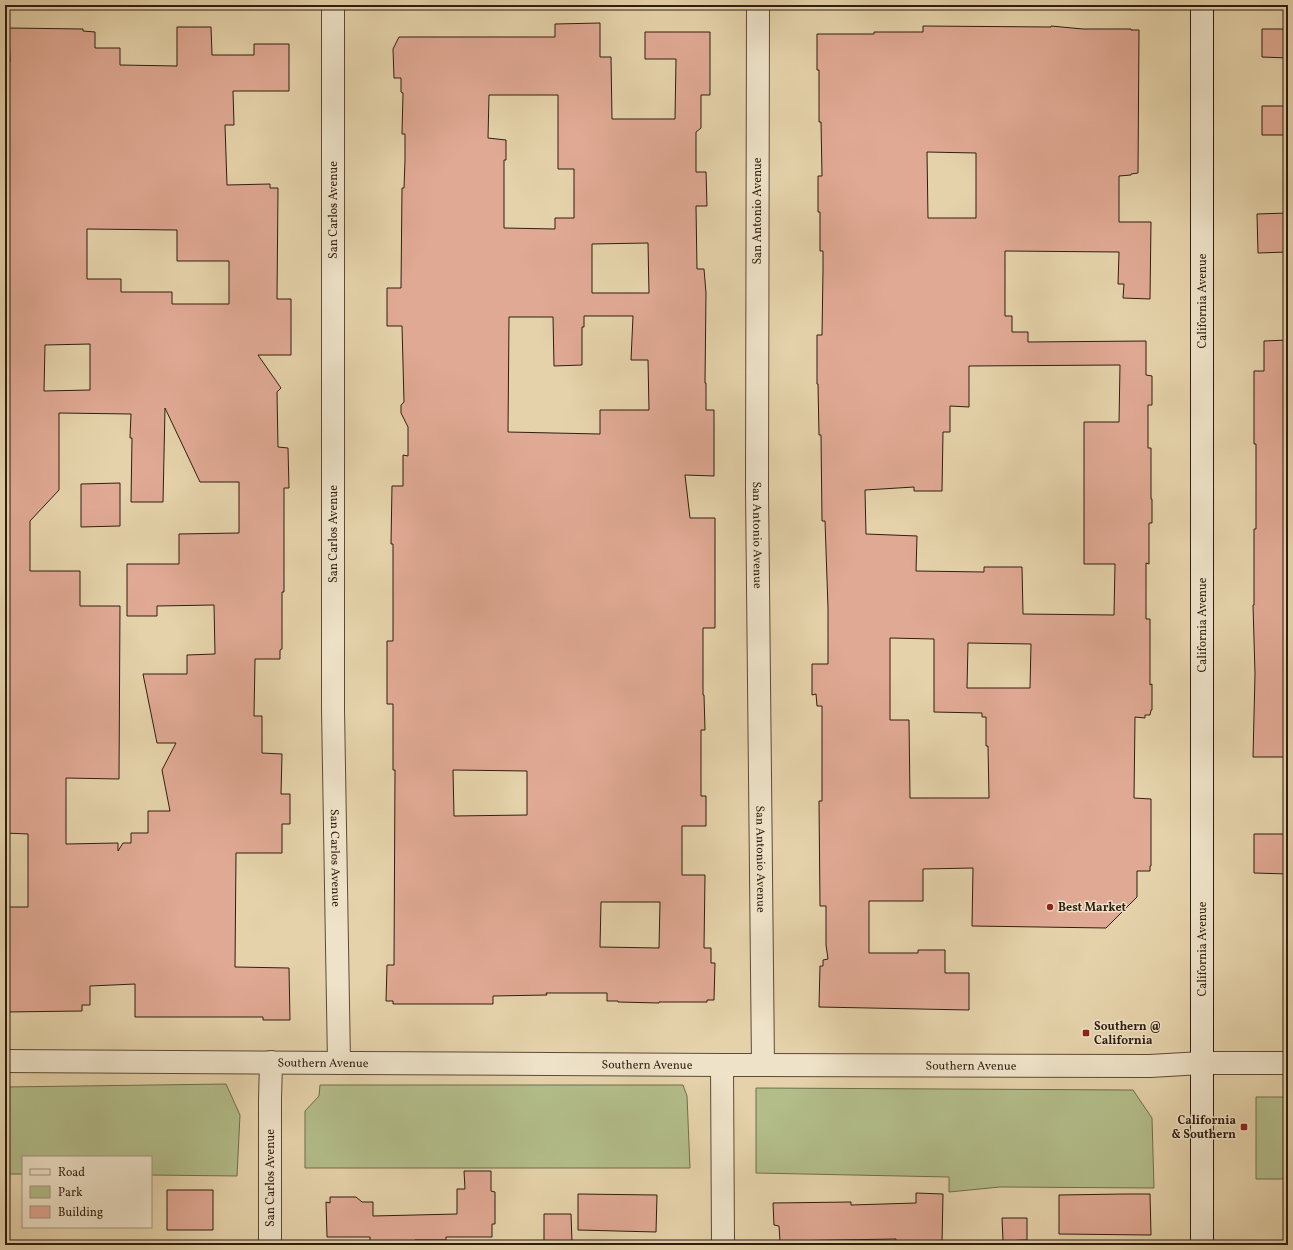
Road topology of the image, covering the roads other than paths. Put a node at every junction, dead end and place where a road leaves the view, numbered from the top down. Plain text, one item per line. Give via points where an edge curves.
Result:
1 (333, 5) edge
2 (758, 5) edge
3 (1202, 5) edge
4 (5, 1061) edge
5 (272, 1062) junction
6 (339, 1063) junction
7 (1202, 1063) junction
8 (1288, 1063) edge
9 (722, 1065) junction
10 (763, 1065) junction
11 (270, 1245) edge
12 (723, 1245) edge
13 (1202, 1245) edge

1 - 6 street, San Carlos Avenue via 333,709
2 - 10 street, San Antonio Avenue via 757,489
3 - 7 street, California Avenue
4 - 5 street, Southern Avenue
5 - 6 street, Southern Avenue
5 - 11 street, San Carlos Avenue
6 - 9 street, Southern Avenue
7 - 8 street, Southern Avenue
7 - 10 street, Southern Avenue via 1150,1066
7 - 13 street, California Avenue
9 - 10 street, Southern Avenue
9 - 12 street

